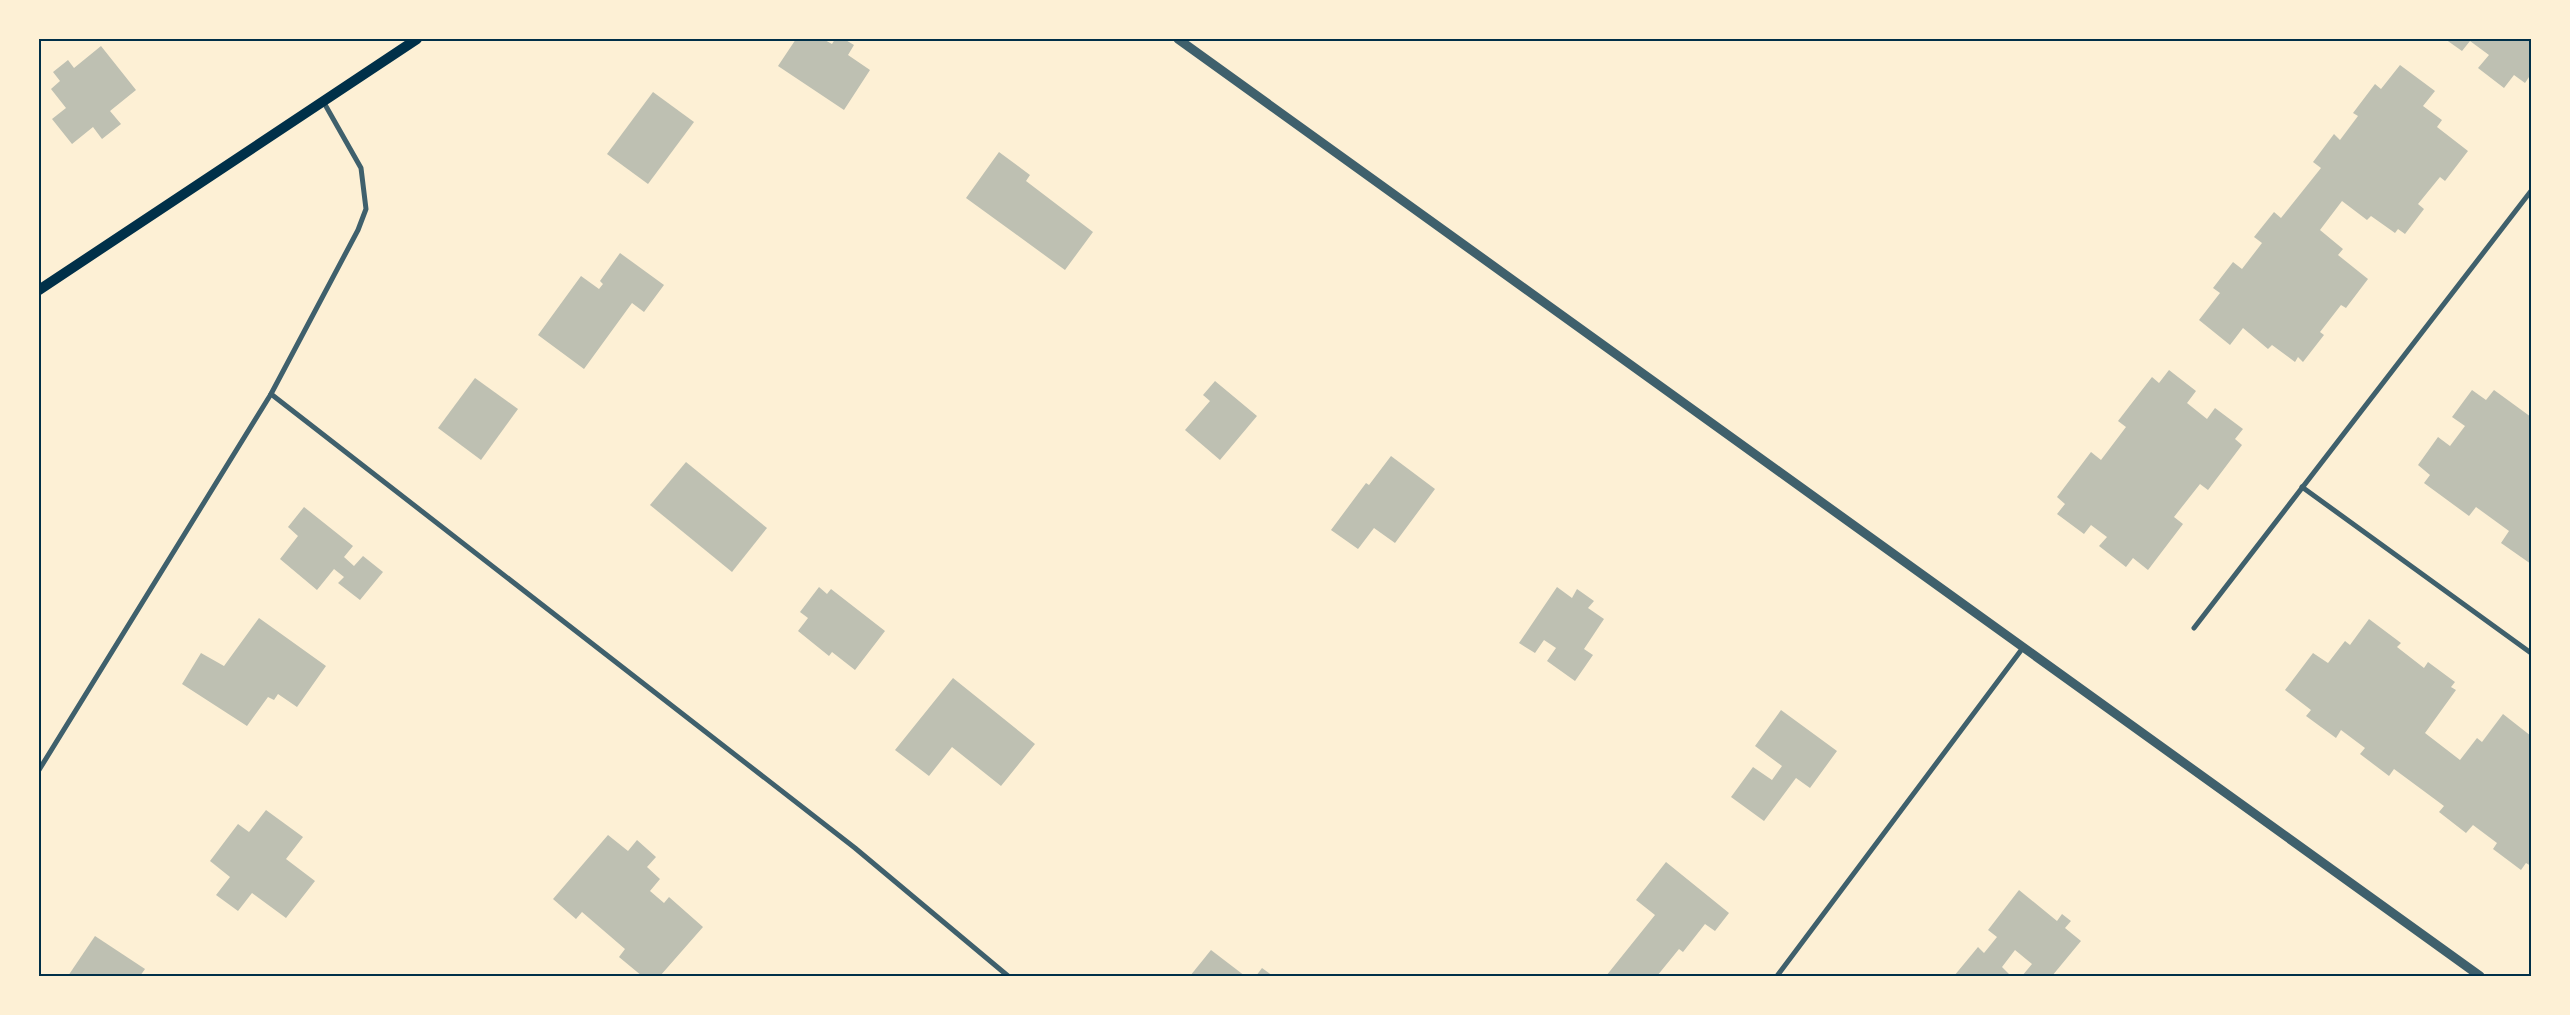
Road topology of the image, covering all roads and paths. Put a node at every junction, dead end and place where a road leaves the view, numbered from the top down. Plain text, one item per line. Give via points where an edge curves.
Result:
1 (417, 39) edge
2 (1178, 39) edge
3 (323, 101) junction
4 (2531, 191) edge
5 (39, 290) edge
6 (272, 394) junction
7 (2302, 487) junction
8 (2194, 628) dead end
9 (2022, 649) junction
10 (2531, 654) edge
11 (39, 770) edge
12 (1008, 976) edge
13 (1777, 976) edge
14 (2480, 976) edge

1 - 3 main road
2 - 9 street
3 - 5 main road
3 - 6 street via 361,168 366,209
4 - 7 street
6 - 11 street
6 - 12 street via 854,848
7 - 8 street
7 - 10 street
9 - 13 street
9 - 14 street

